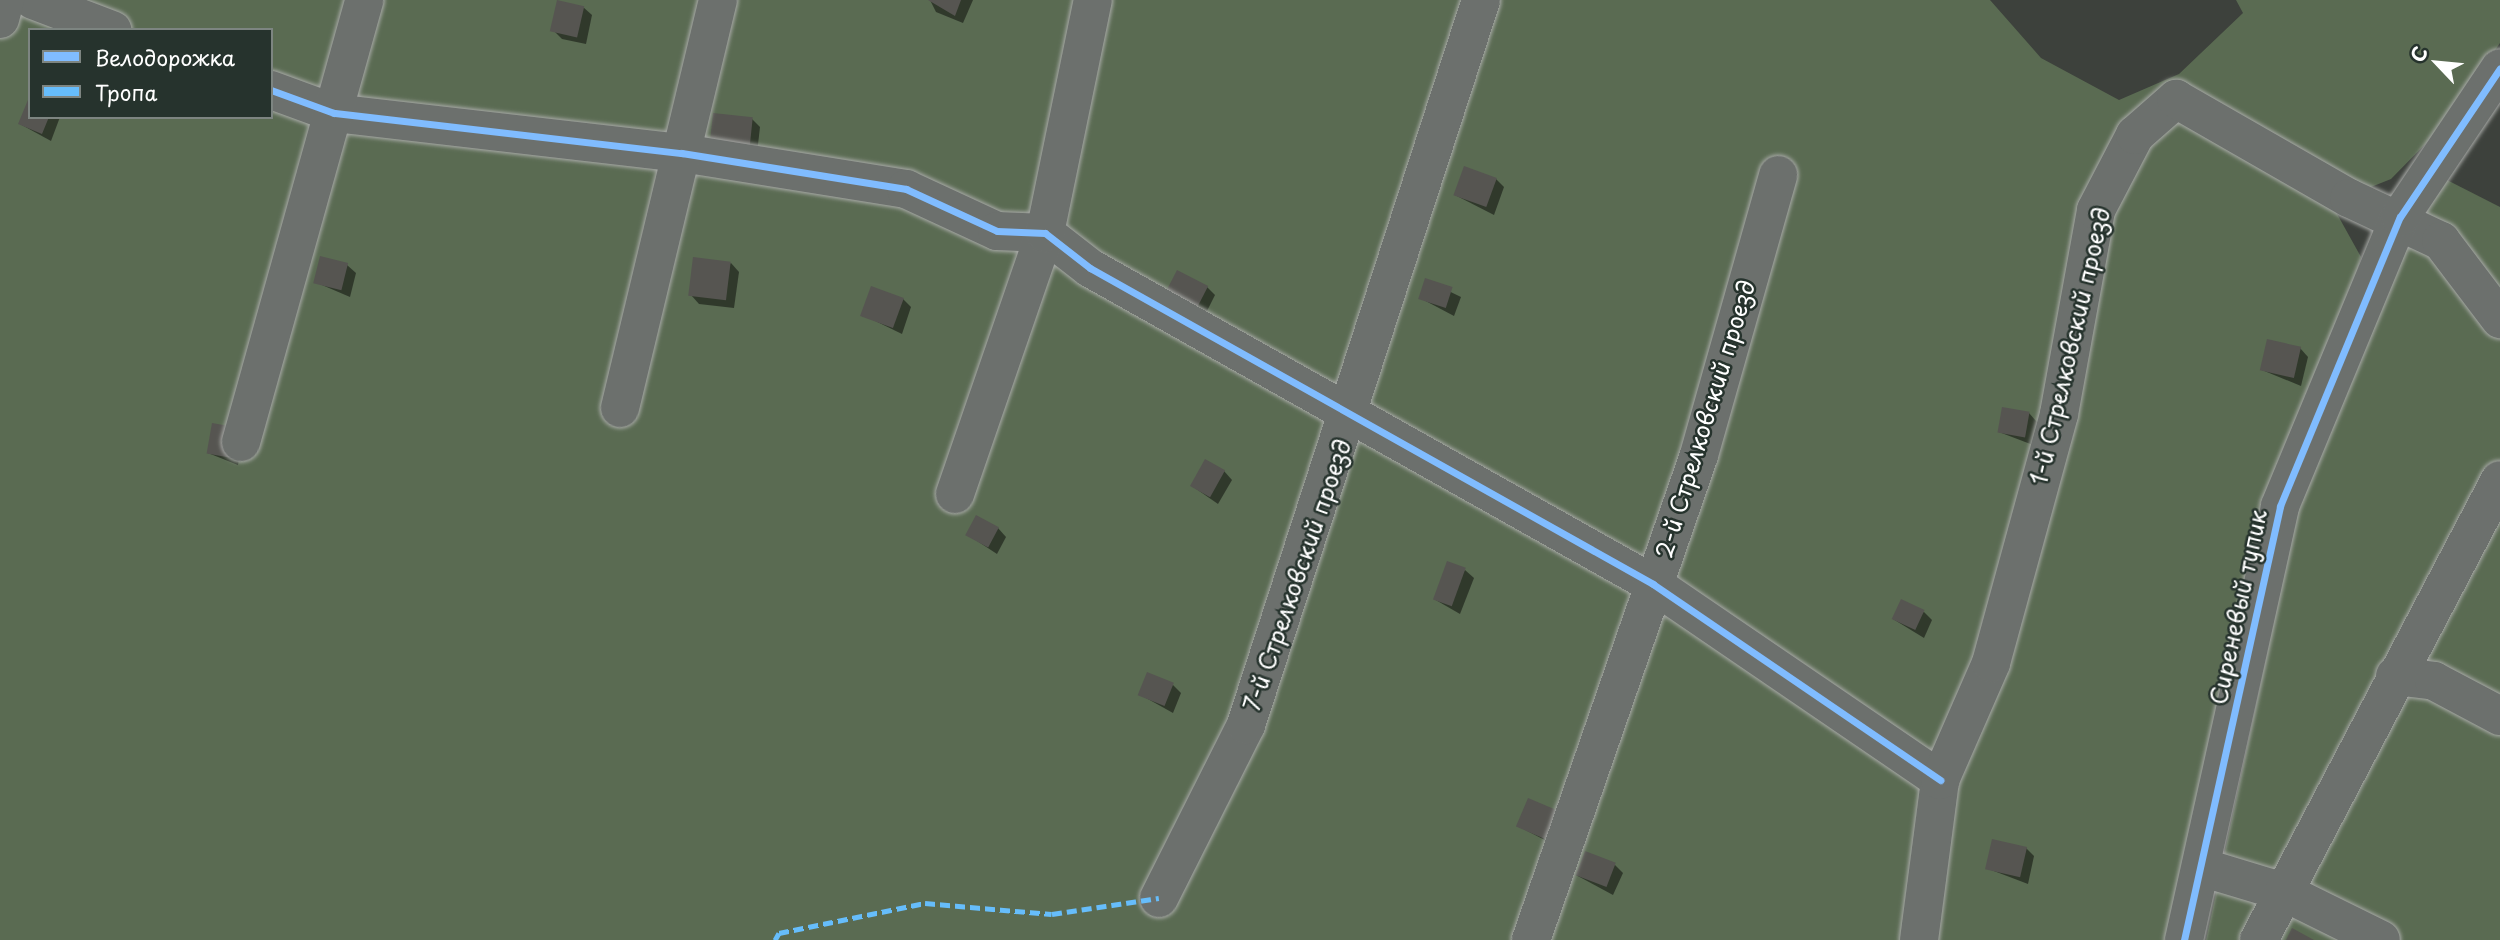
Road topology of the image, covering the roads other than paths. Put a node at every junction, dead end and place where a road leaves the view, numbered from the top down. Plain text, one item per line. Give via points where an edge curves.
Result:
1 (5, 0) edge
2 (33, 0) edge
3 (364, 0) edge
4 (718, 0) edge
5 (1093, 0) edge
6 (1481, 0) edge
7 (0, 19) edge
8 (107, 28) edge
9 (2500, 68) edge
10 (273, 91) edge
11 (334, 113) junction
12 (682, 153) junction
13 (1778, 175) dead end
14 (2400, 217) junction
15 (1045, 233) junction
16 (2500, 319) edge
17 (620, 408) dead end
18 (1350, 418) junction
19 (241, 442) dead end
20 (2500, 480) edge
21 (955, 494) dead end
22 (1653, 584) junction
23 (2395, 676) junction
24 (2500, 716) edge
25 (1940, 780) junction
26 (2201, 867) junction
27 (2284, 892) junction
28 (1158, 898) dead end
29 (1531, 940) edge
30 (1919, 940) edge
31 (2184, 940) edge
32 (2259, 940) edge
33 (2381, 940) edge

1 - 7 street
2 - 8 street
3 - 11 street
4 - 12 street
5 - 15 street
6 - 18 street, 7-й Стрелковский проезд
9 - 14 street, Сиреневый тупик
10 - 11 street
11 - 12 street
11 - 19 street
12 - 15 street via 906,189 997,231
12 - 17 street
13 - 22 street, 2-й Стрелковский проезд via 1699,455
14 - 16 street via 2441,241
14 - 25 street, 1-й Стрелковский проезд via 2349,198 2176,99 2135,135 2096,210 2059,414 1995,650
14 - 26 street, Сиреневый тупик via 2280,506
15 - 18 street via 1090,268
15 - 21 street
18 - 22 street
18 - 28 street, 7-й Стрелковский проезд via 1246,724
20 - 23 street
22 - 25 street
22 - 29 street, 2-й Стрелковский проезд
23 - 24 street via 2434,681
23 - 27 street
25 - 30 street, 1-й Стрелковский проезд
26 - 27 street
26 - 31 street, Сиреневый тупик
27 - 32 street
27 - 33 street

